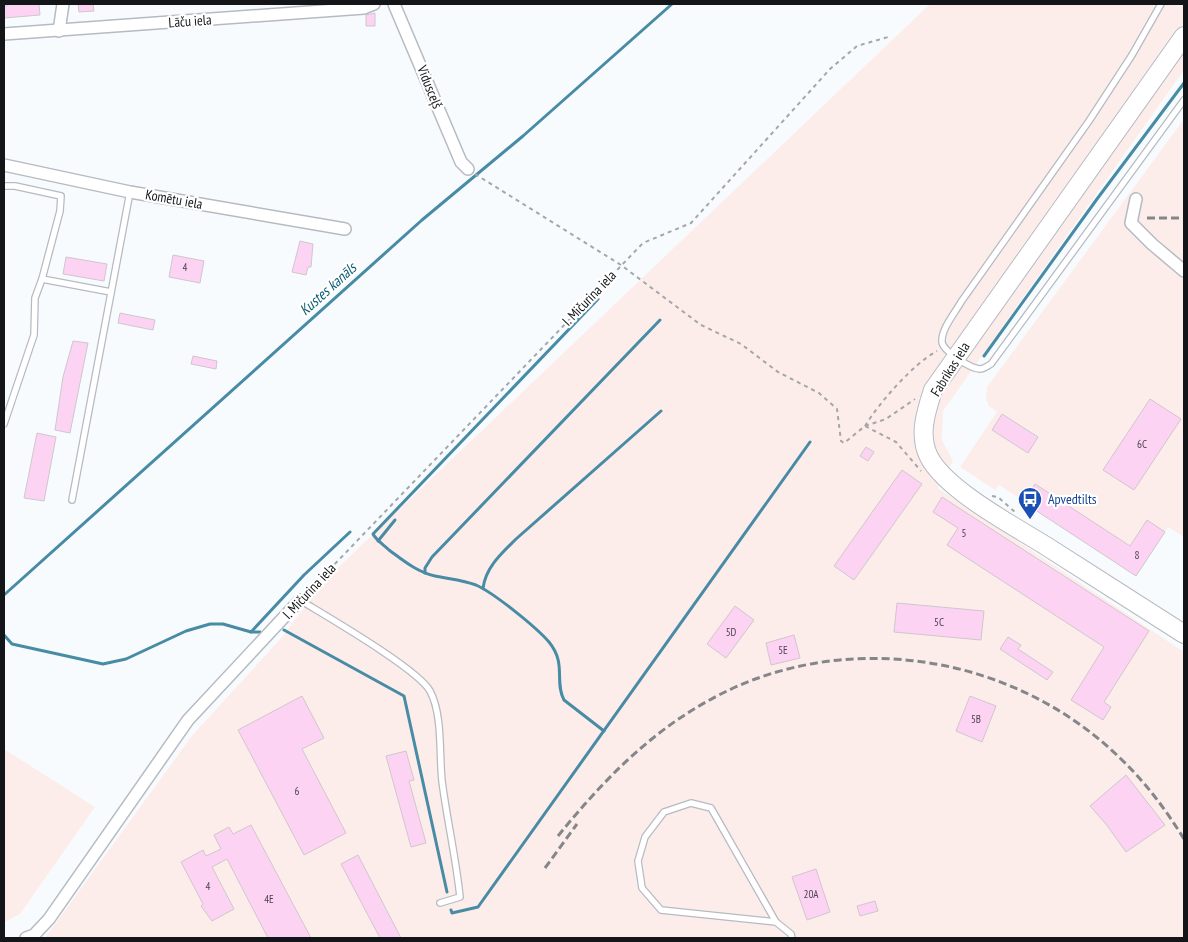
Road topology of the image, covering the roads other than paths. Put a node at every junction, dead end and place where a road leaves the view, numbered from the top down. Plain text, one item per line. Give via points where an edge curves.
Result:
1 (63, 4) edge
2 (374, 4) edge
3 (394, 4) edge
4 (1161, 4) edge
5 (59, 31) junction
6 (4, 34) edge
7 (1184, 36) edge
8 (1184, 100) edge
9 (4, 165) edge
10 (468, 169) road end
11 (4, 186) edge
12 (130, 192) junction
13 (1136, 199) dead end
14 (345, 230) dead end
15 (1184, 270) edge
16 (42, 279) junction
17 (111, 292) junction
18 (950, 352) junction
19 (4, 424) edge
20 (72, 500) dead end
21 (300, 600) joint
22 (1184, 634) edge
23 (440, 903) dead end
24 (776, 922) junction
25 (26, 938) edge
26 (792, 938) edge

1 - 5 street
2 - 5 street, Lāču iela via 364,8
3 - 10 street, Vidusceļš via 461,162
4 - 18 lane via 1089,121 961,302 943,334
5 - 6 street, Lāču iela
7 - 18 main road, Fabrikas iela
8 - 18 lane via 991,364 982,369 975,368
9 - 12 street, Komētu iela
11 - 16 lane via 60,196 60,211
12 - 14 street, Komētu iela
12 - 17 lane
13 - 15 street via 1131,223
16 - 17 lane
16 - 19 lane via 35,298 34,336
17 - 20 lane
18 - 22 main road, Fabrikas iela via 925,414 924,436 929,456 946,479
21 - 23 lane via 396,662 421,680 430,691 436,708 442,782 460,898
21 - 25 street, I. Mičurina iela via 188,720 49,919 34,935
24 - 24 lane via 661,910 642,888 638,861 644,838 664,812 691,803 710,808
24 - 26 lane

